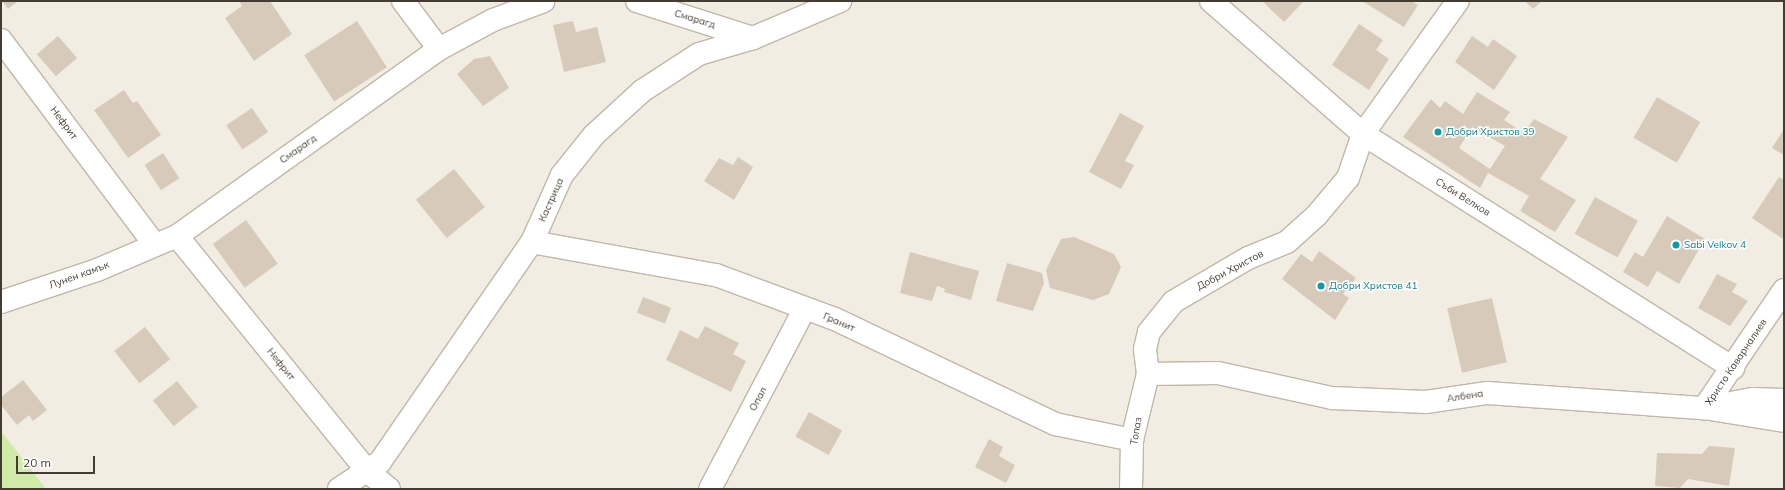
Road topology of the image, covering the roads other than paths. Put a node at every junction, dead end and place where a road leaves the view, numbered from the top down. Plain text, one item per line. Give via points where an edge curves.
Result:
1 (402, 1) edge
2 (544, 1) edge
3 (636, 1) edge
4 (840, 1) edge
5 (1211, 1) edge
6 (1458, 1) edge
7 (753, 38) junction
8 (1, 40) edge
9 (439, 49) junction
10 (1363, 134) junction
11 (177, 236) junction
12 (532, 242) junction
13 (155, 245) junction
14 (1784, 290) edge
15 (1, 302) edge
16 (805, 308) junction
17 (1733, 368) junction
18 (1148, 374) junction
19 (1784, 400) edge
20 (1704, 408) junction
21 (1784, 421) edge
22 (1132, 440) junction
23 (367, 471) junction
24 (1138, 487) edge
25 (339, 489) edge
26 (389, 489) edge
27 (710, 489) edge

1 - 9 street
2 - 9 street, Смарагд via 493,20
3 - 7 street, Смарагд
4 - 7 street, Кастрица
5 - 10 street, Съби Велков
6 - 10 street, Добри Христов
7 - 12 street, Кастрица via 699,54 642,91 594,135 562,175
8 - 13 street, Нефрит
9 - 11 street, Смарагд
10 - 17 street, Съби Велков
10 - 18 street, Добри Христов via 1348,178 1316,216 1288,242 1248,258 1173,302 1149,332 1146,349
11 - 13 street, Смарагд
11 - 23 street, Нефрит
12 - 16 street, Гранит via 716,275
12 - 23 street, Кастрица via 380,462
13 - 15 street, Лунен камък via 97,270
14 - 17 street, Христо Каварналиев
16 - 22 street, Гранит via 835,319 1055,424
16 - 27 street, Опал
17 - 20 street, Христо Каварналиев
18 - 20 street, Албена via 1218,373 1332,398 1426,402 1488,393
18 - 22 street, Топаз
19 - 20 street, Албена via 1752,399
20 - 21 street, Христо Каварналиев
22 - 24 street, Топаз
23 - 25 street, Кастрица
23 - 26 street, Нефрит

